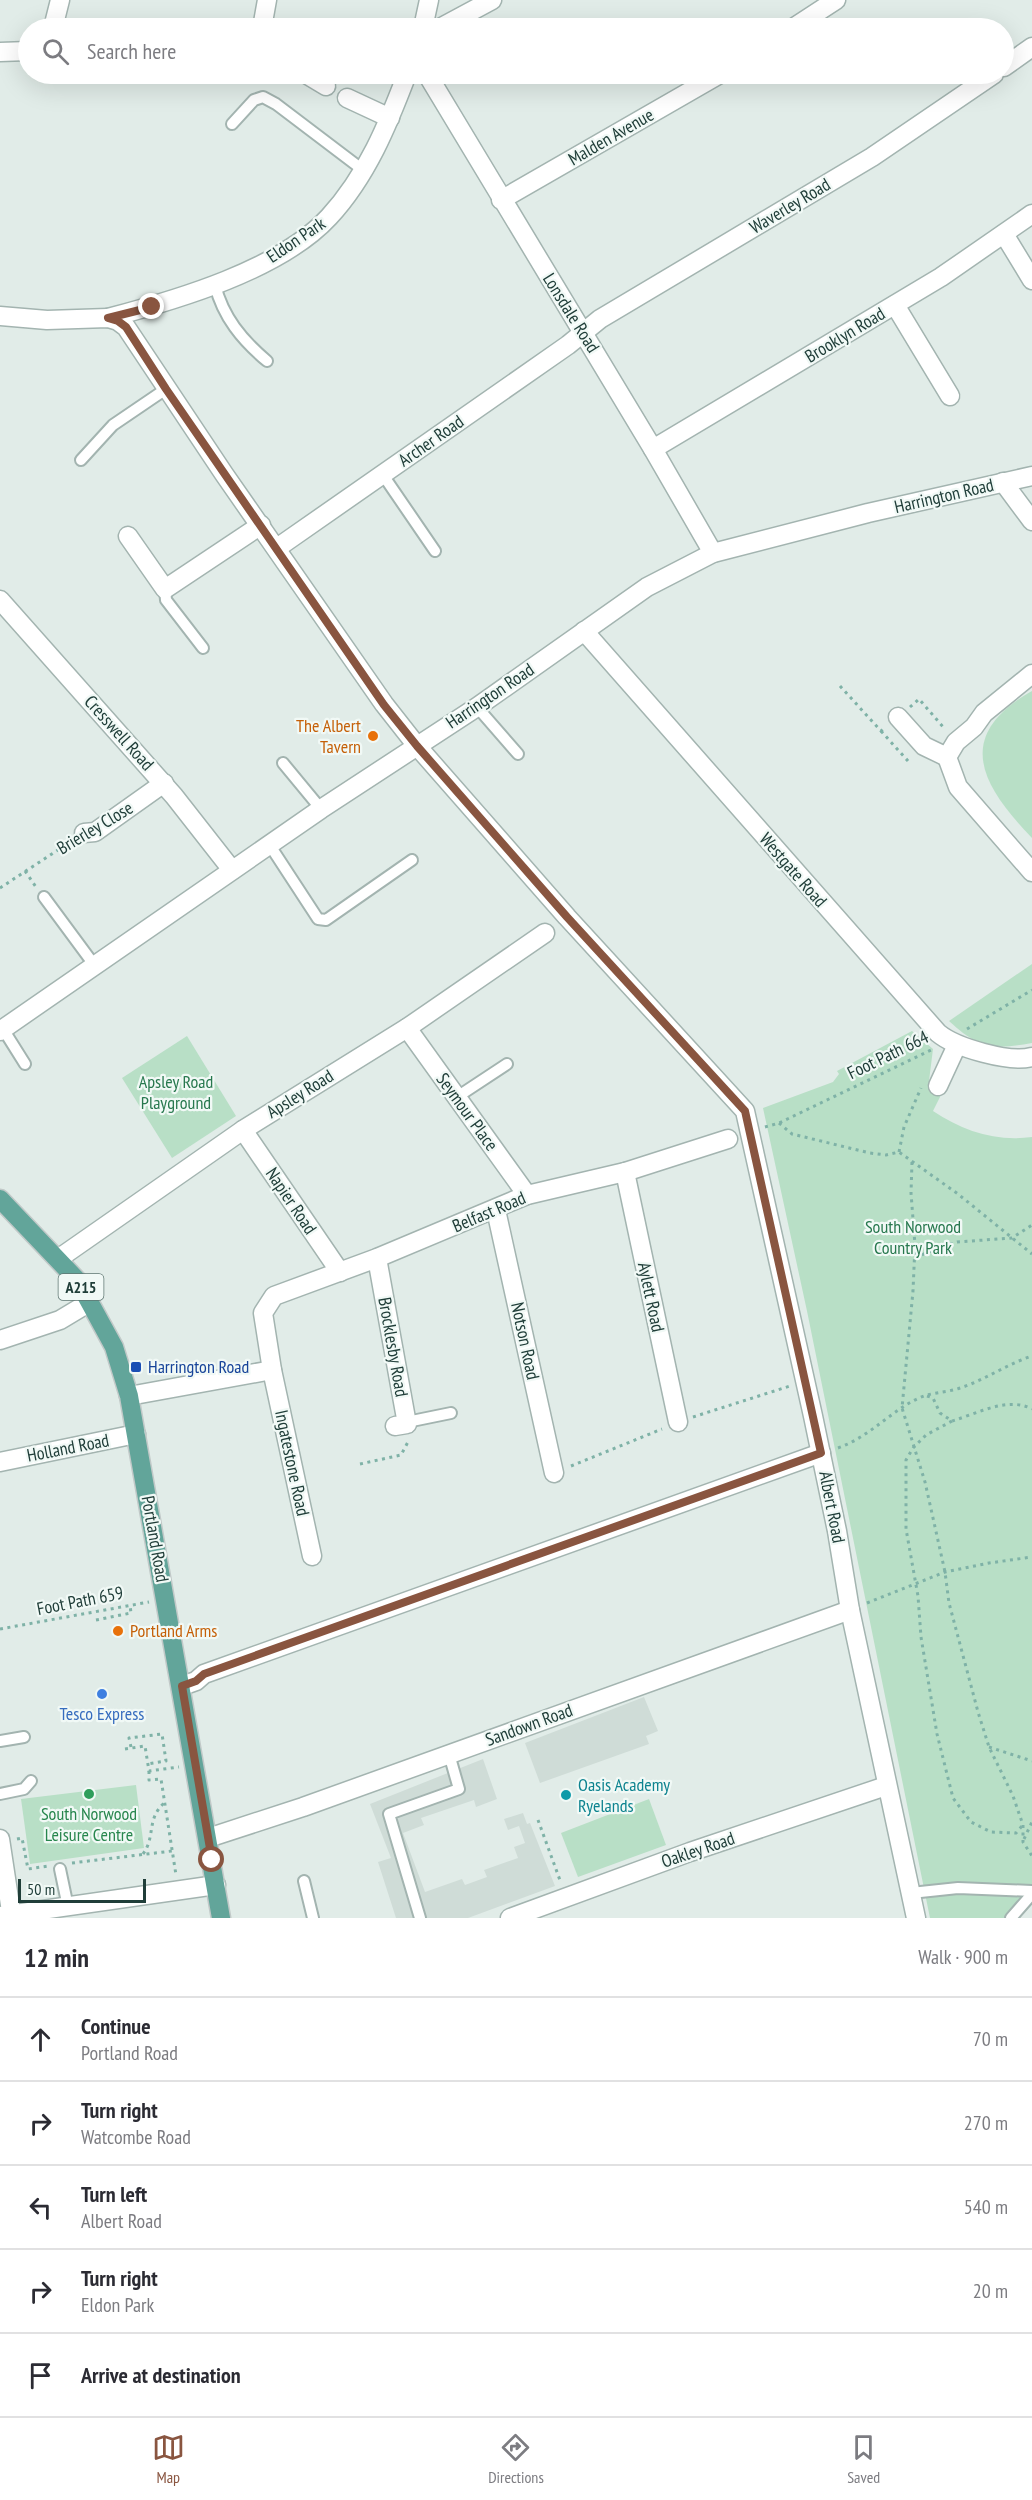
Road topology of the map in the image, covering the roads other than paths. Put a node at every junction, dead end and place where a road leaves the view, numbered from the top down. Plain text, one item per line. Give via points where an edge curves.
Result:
1 (60, 0) edge
2 (267, 0) edge
3 (429, 0) edge
4 (492, 0) edge
5 (836, 0) edge
6 (56, 18) edge
7 (264, 18) edge
8 (425, 18) edge
9 (459, 18) edge
10 (808, 18) edge
11 (1032, 47) edge
12 (18, 51) edge
13 (0, 52) edge
14 (1014, 60) edge
15 (321, 84) edge
16 (403, 84) edge
17 (433, 84) edge
18 (703, 84) edge
19 (979, 84) edge
20 (326, 87) dead end
21 (347, 98) dead end
22 (390, 118) junction
23 (232, 124) dead end
24 (363, 170) junction
25 (501, 200) junction
26 (1032, 214) edge
27 (1004, 234) junction
28 (1032, 280) edge
29 (215, 285) junction
30 (895, 305) junction
31 (0, 316) edge
32 (108, 318) junction
33 (584, 333) junction
34 (267, 361) dead end
35 (166, 389) junction
36 (950, 396) dead end
37 (653, 448) junction
38 (81, 460) dead end
39 (383, 475) junction
40 (1032, 476) edge
41 (1003, 482) junction
42 (1032, 521) edge
43 (261, 525) junction
44 (128, 536) dead end
45 (278, 548) junction
46 (435, 551) dead end
47 (713, 552) junction
48 (165, 589) junction
49 (0, 600) edge
50 (584, 631) junction
51 (202, 648) dead end
52 (1032, 674) edge
53 (477, 707) junction
54 (898, 717) dead end
55 (417, 746) junction
56 (518, 754) dead end
57 (947, 758) junction
58 (283, 763) dead end
59 (164, 783) junction
60 (321, 809) junction
61 (84, 833) road end
62 (269, 844) junction
63 (412, 860) dead end
64 (232, 870) junction
65 (1032, 872) edge
66 (44, 897) road end
67 (545, 933) dead end
68 (95, 966) junction
69 (407, 1028) junction
70 (1, 1030) edge
71 (946, 1045) junction
72 (1032, 1057) edge
73 (25, 1064) dead end
74 (507, 1064) dead end
75 (930, 1086) road end
76 (457, 1097) junction
77 (243, 1130) junction
78 (728, 1139) dead end
79 (625, 1172) junction
80 (527, 1195) junction
81 (0, 1199) edge
82 (496, 1210) junction
83 (377, 1258) junction
84 (58, 1259) junction
85 (340, 1272) junction
86 (90, 1302) junction
87 (263, 1313) joint
88 (0, 1340) edge
89 (272, 1370) junction
90 (129, 1396) junction
91 (451, 1413) dead end
92 (678, 1422) dead end
93 (403, 1424) joint
94 (136, 1434) junction
95 (821, 1453) junction
96 (0, 1461) edge
97 (554, 1473) dead end
98 (312, 1556) dead end
99 (850, 1610) junction
100 (182, 1686) junction
101 (24, 1737) dead end
102 (0, 1741) edge
103 (449, 1754) junction
104 (31, 1781) dead end
105 (886, 1786) junction
106 (0, 1794) edge
107 (208, 1838) junction
108 (0, 1840) edge
109 (55, 1867) road end
110 (304, 1881) dead end
111 (216, 1885) junction
112 (1032, 1892) edge
113 (911, 1893) junction
114 (68, 1906) junction
115 (8, 1916) edge
116 (221, 1918) edge
117 (313, 1918) edge
118 (420, 1918) edge
119 (510, 1918) edge
120 (916, 1918) edge
121 (1011, 1918) edge

1 - 6 street
2 - 7 street
3 - 8 street
4 - 9 street
5 - 10 street
11 - 14 street
12 - 13 street
15 - 20 street
16 - 22 street, Eldon Park
17 - 25 street, Lonsdale Road
18 - 25 street, Malden Avenue
19 - 33 street, Waverley Road via 872,157 620,307
21 - 22 street
22 - 24 street, Eldon Park
23 - 24 lane via 254,100 263,97
24 - 29 street, Eldon Park via 330,216 312,232
25 - 33 street, Lonsdale Road
26 - 27 street, Brooklyn Road
27 - 28 street
27 - 30 street, Brooklyn Road
29 - 32 street, Eldon Park via 164,304
29 - 34 lane via 220,305 231,323
30 - 36 street
30 - 37 street, Brooklyn Road
31 - 32 street via 38,320
32 - 35 street, Albert Road via 126,327
33 - 37 street, Lonsdale Road
33 - 39 street, Archer Road
35 - 38 lane via 113,425
35 - 43 street, Albert Road
37 - 47 street, Lonsdale Road
39 - 45 street, Archer Road
39 - 46 lane
40 - 41 street, Harrington Road
41 - 42 street
41 - 47 street, Harrington Road
43 - 45 street, Albert Road
43 - 48 street
44 - 48 street
45 - 55 street, Albert Road via 384,705
47 - 50 street, Harrington Road via 647,587
48 - 51 lane via 166,600
49 - 59 street, Cresswell Road
50 - 53 street, Harrington Road
50 - 71 street, Westgate Road
52 - 57 street via 984,713 956,742
53 - 55 street, Harrington Road
53 - 56 lane
54 - 57 street via 924,746
55 - 60 street, Harrington Road
55 - 95 street, Albert Road via 745,1111
57 - 65 street via 958,787
58 - 60 lane
59 - 61 street, Brierley Close via 95,832
59 - 64 street, Cresswell Road
60 - 62 street, Harrington Road
62 - 63 lane via 318,919 326,920
62 - 64 street, Harrington Road
64 - 68 street, Harrington Road
66 - 68 lane
67 - 69 street, Apsley Road
68 - 70 street, Harrington Road
69 - 76 street, Seymour Place
69 - 77 street, Apsley Road
70 - 73 lane
71 - 72 street via 1006,1058
71 - 75 street
74 - 76 lane
76 - 80 street, Seymour Place
77 - 84 street, Apsley Road
77 - 85 street, Napier Road
78 - 79 street, Belfast Road
79 - 80 street, Belfast Road
79 - 92 street, Aylett Road
80 - 82 street, Belfast Road
81 - 84 main road, Portland Road / A215
82 - 83 street, Belfast Road
82 - 97 street, Notson Road
83 - 85 street, Belfast Road
83 - 93 street, Brocklesby Road
84 - 86 main road, Portland Road / A215
85 - 87 street, Belfast Road via 274,1296
86 - 88 street via 60,1320
86 - 90 main road, Portland Road / A215 via 114,1347
87 - 89 street, Ingatestone Road
89 - 90 street
89 - 98 street, Ingatestone Road
90 - 94 main road, Portland Road / A215
91 - 93 lane
94 - 96 street, Holland Road
94 - 100 main road, Portland Road / A215
95 - 99 street, Albert Road
95 - 100 street via 204,1674
99 - 103 street, Sandown Road
99 - 105 street, Albert Road
100 - 107 main road, Portland Road / A215
101 - 102 lane
103 - 107 street, Sandown Road
103 - 118 lane via 459,1789 389,1814
104 - 106 lane via 24,1790
105 - 113 street, Albert Road
105 - 119 street, Oakley Road
107 - 111 main road, Portland Road / A215
108 - 115 street
109 - 114 lane
110 - 117 lane
111 - 114 street
111 - 116 main road, Portland Road / A215
112 - 113 lane via 958,1888
112 - 121 lane
113 - 120 street, Albert Road
114 - 115 street

